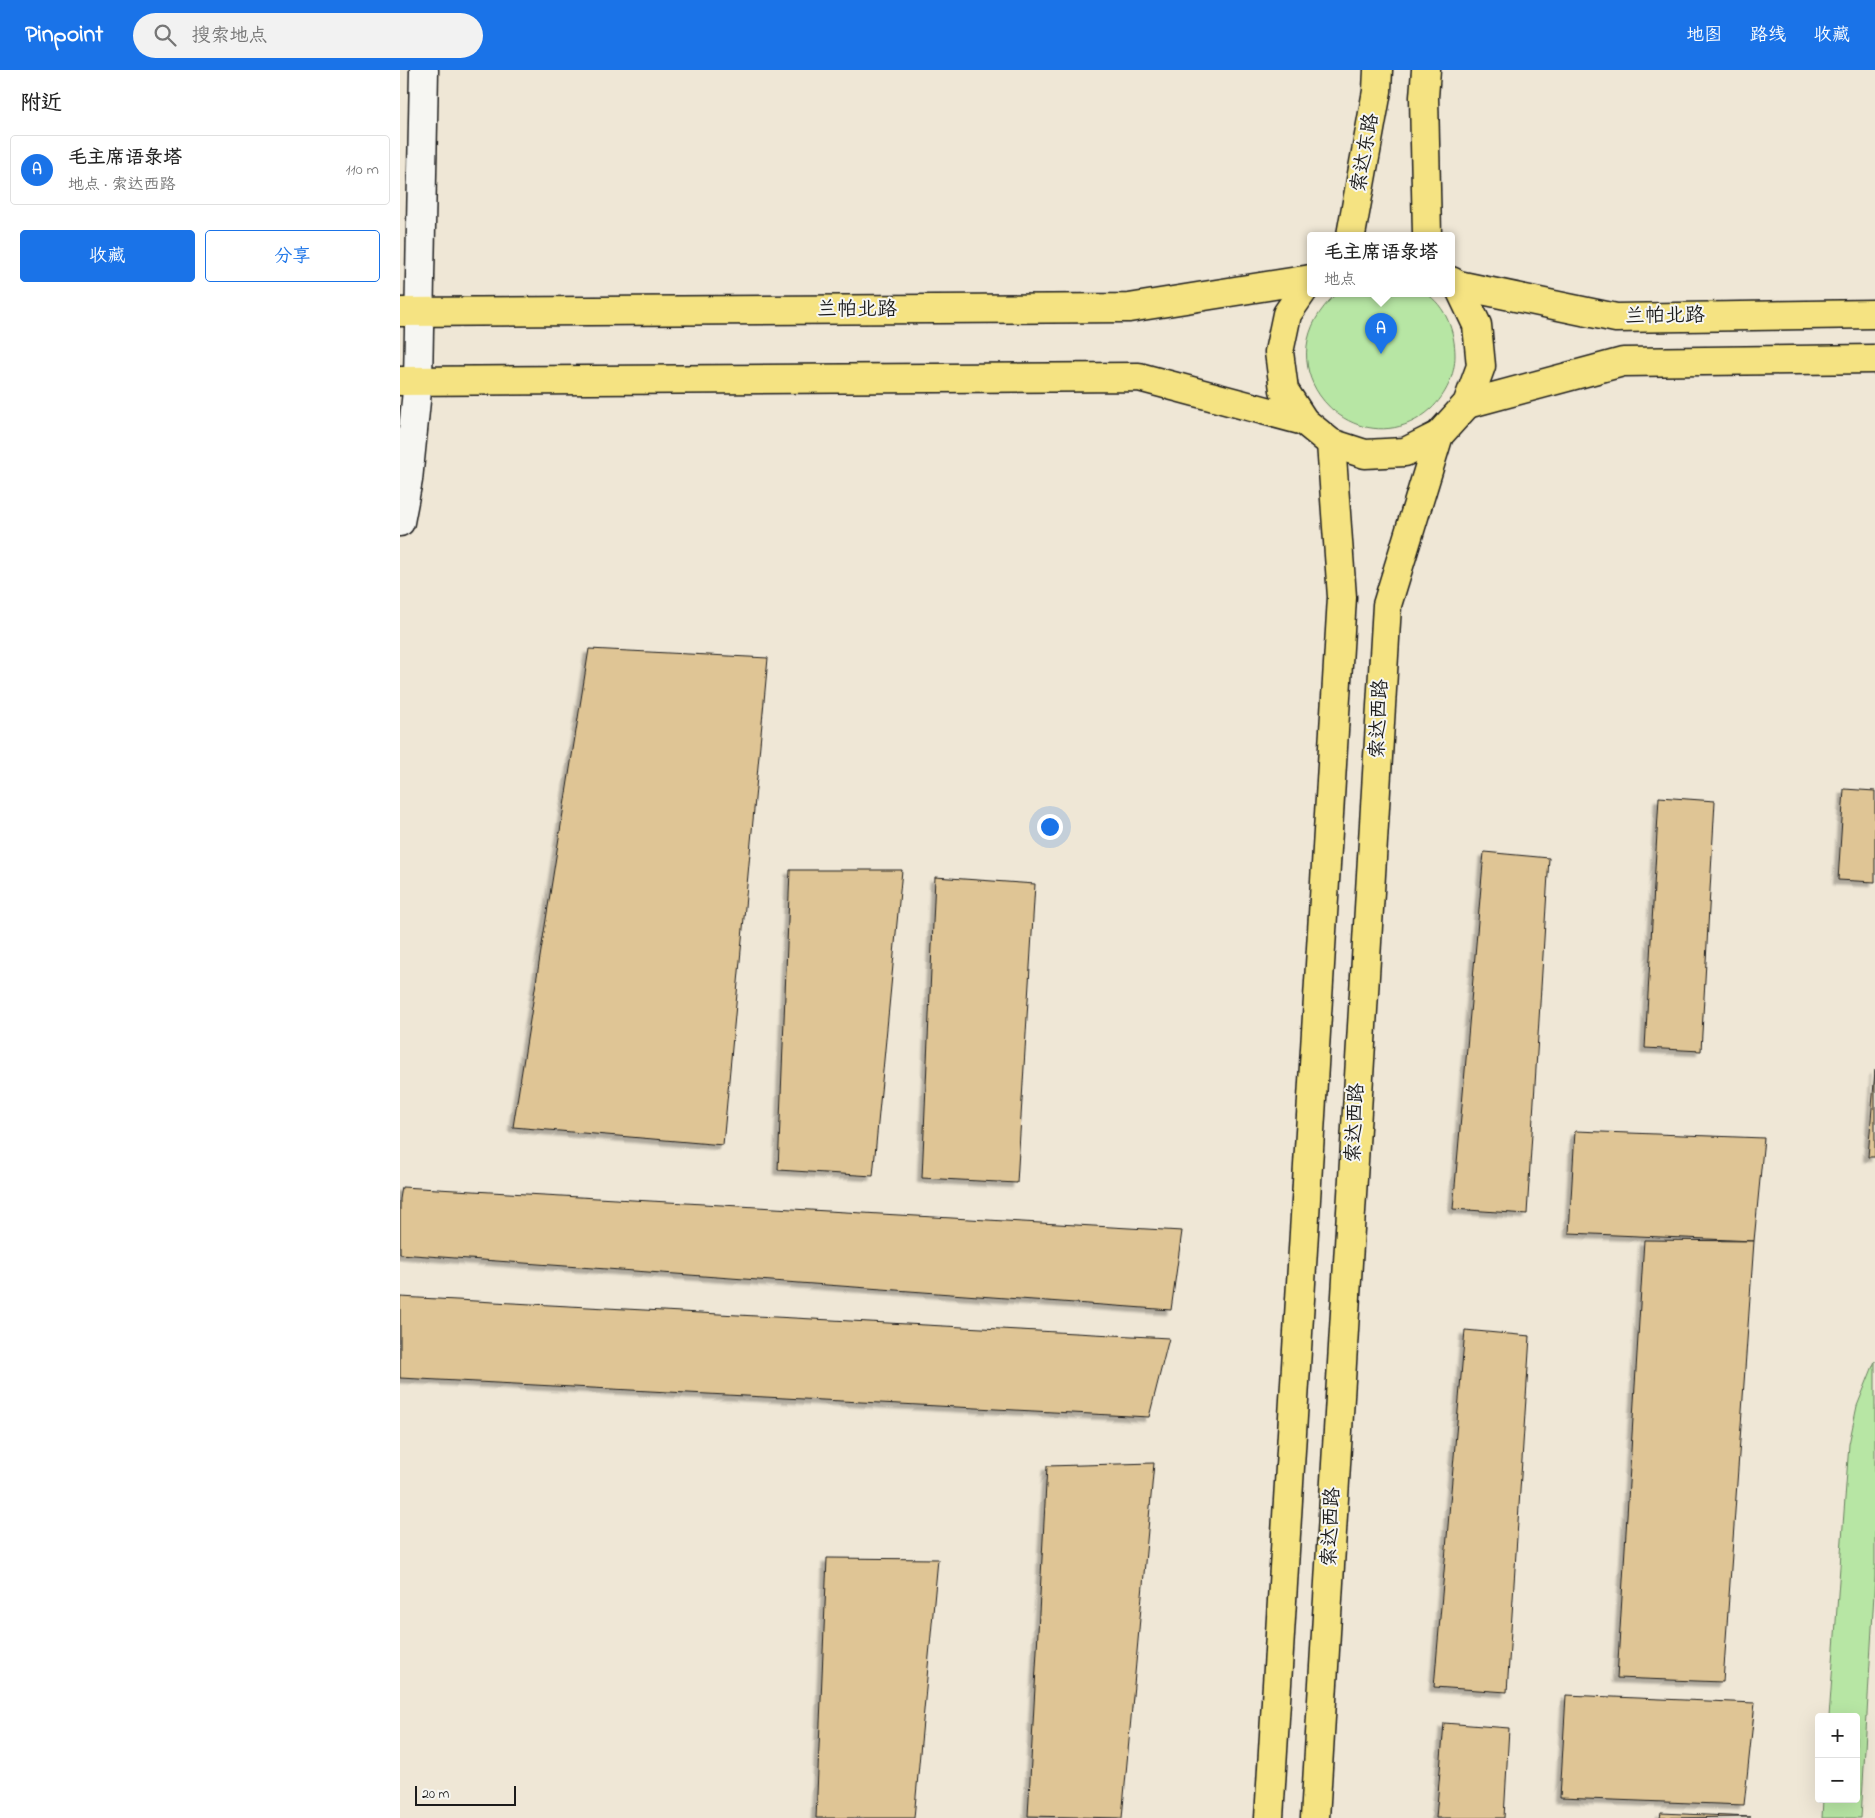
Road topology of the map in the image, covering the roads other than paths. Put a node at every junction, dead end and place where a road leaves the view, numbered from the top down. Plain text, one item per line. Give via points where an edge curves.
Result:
1 (424, 70) edge
2 (1378, 70) edge
3 (1426, 70) edge
4 (1352, 232) edge
5 (1427, 232) edge
6 (1307, 280) edge
7 (1455, 283) edge
8 (1307, 285) edge
9 (1455, 285) edge
10 (409, 312) edge
11 (1875, 314) edge
12 (1875, 359) edge
13 (409, 381) edge
14 (1467, 404) junction
15 (1304, 420) junction
16 (1439, 435) junction
17 (1331, 443) junction
18 (400, 522) edge
19 (1269, 1818) edge
20 (1315, 1818) edge

1 - 10 street
2 - 4 main road, 索达东路
3 - 5 main road
6 - 10 main road, 兰帕北路 via 1129,308
7 - 11 main road, 兰帕北路 via 1616,318
8 - 15 main road via 1287,314 1279,352 1284,390
9 - 14 main road via 1477,325 1481,366
10 - 13 street
12 - 14 main road via 1623,362
13 - 15 main road via 1139,377
13 - 18 street via 408,480
14 - 16 main road
15 - 17 main road
16 - 17 main road via 1404,452 1365,454
16 - 20 main road, 索达西路 via 1387,605
17 - 19 main road via 1342,597

